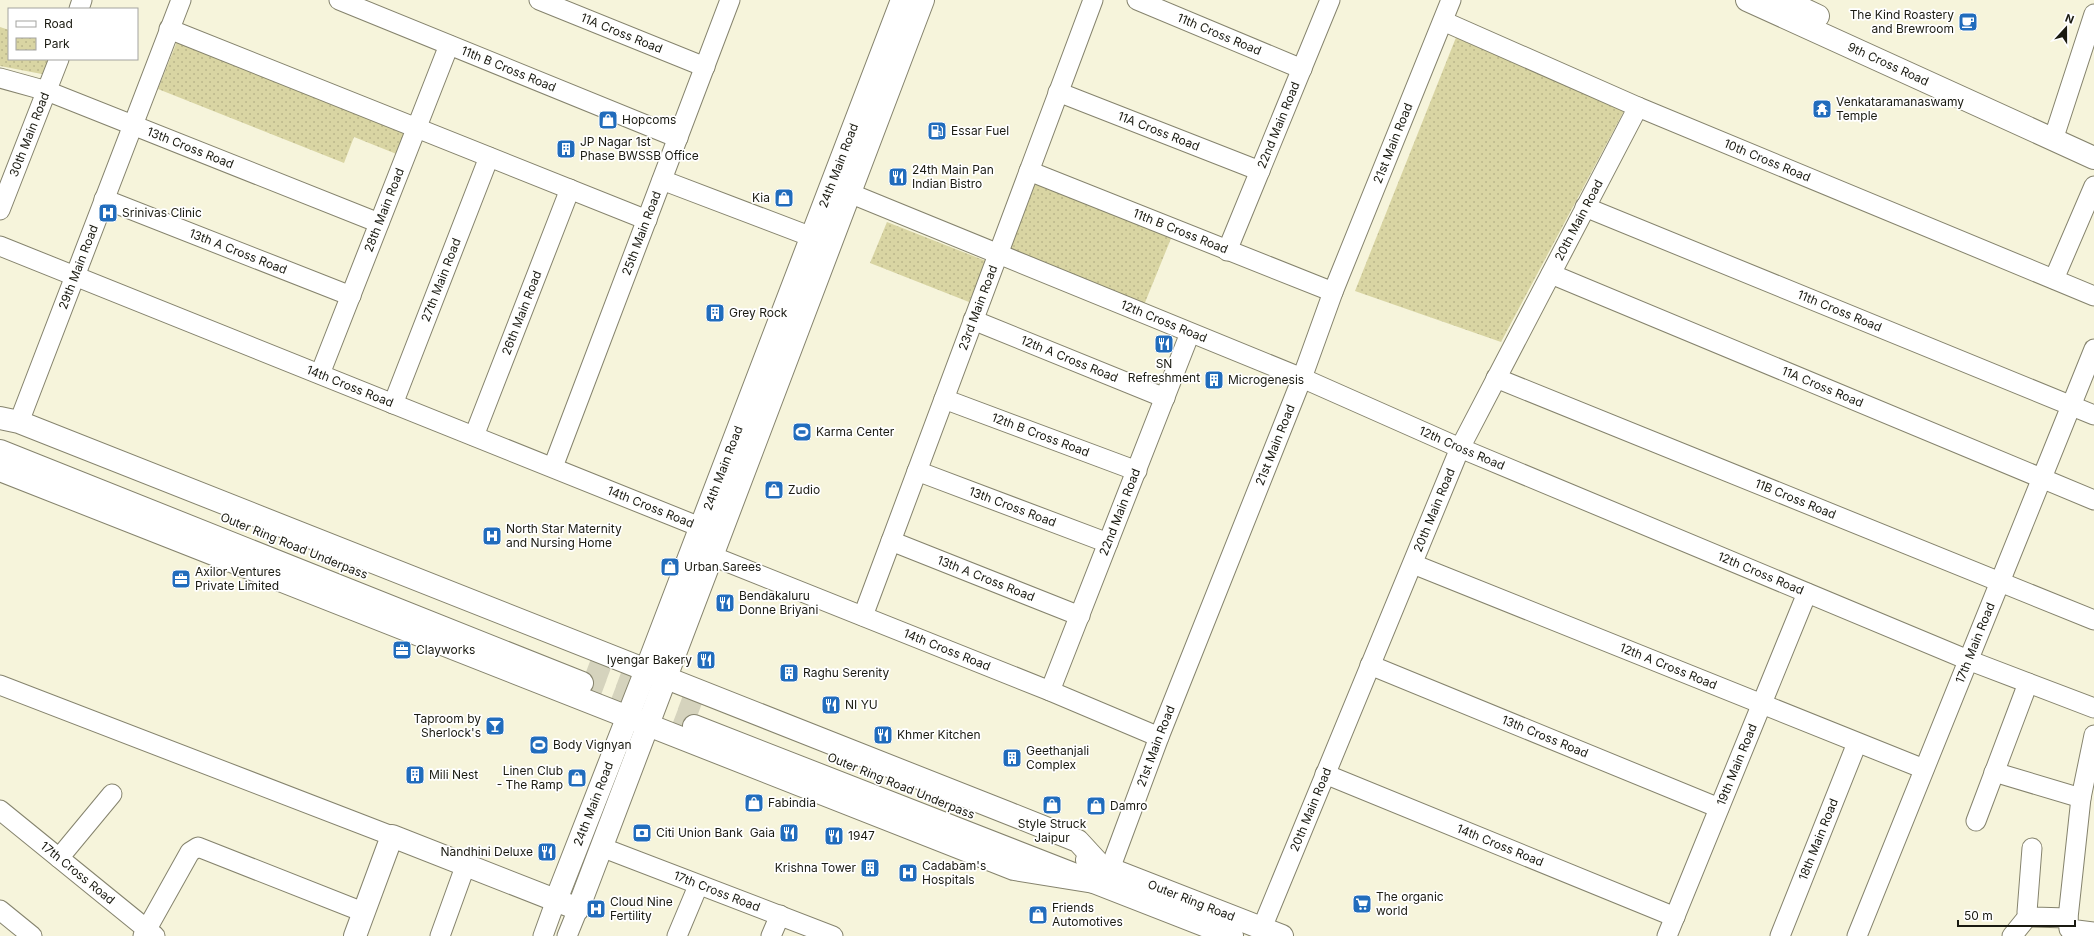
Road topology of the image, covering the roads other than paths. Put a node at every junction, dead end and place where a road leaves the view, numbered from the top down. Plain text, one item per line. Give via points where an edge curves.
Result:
1 (181, 0) edge
2 (339, 0) edge
3 (539, 0) edge
4 (730, 0) edge
5 (902, 0) edge
6 (923, 0) edge
7 (1093, 0) edge
8 (1137, 0) edge
9 (1330, 0) edge
10 (1451, 0) edge
11 (1747, 0) edge
12 (1784, 0) edge
13 (2094, 14) edge
14 (1443, 21) junction
15 (170, 29) junction
16 (449, 45) junction
17 (59, 60) edge
18 (705, 67) junction
19 (1302, 69) junction
20 (0, 78) edge
21 (47, 91) junction
22 (1058, 92) junction
23 (1638, 107) junction
24 (133, 124) junction
25 (416, 128) junction
26 (2055, 134) junction
27 (678, 138) junction
28 (2094, 145) edge
29 (489, 157) junction
30 (2094, 158) edge
31 (1029, 171) junction
32 (1260, 171) junction
33 (662, 180) junction
34 (2094, 186) edge
35 (840, 189) junction
36 (570, 190) junction
37 (104, 199) junction
38 (1585, 207) junction
39 (0, 210) edge
40 (647, 220) junction
41 (379, 223) junction
42 (821, 240) junction
43 (0, 246) edge
44 (1227, 250) junction
45 (998, 254) junction
46 (1551, 274) junction
47 (74, 276) junction
48 (2054, 279) junction
49 (1333, 292) junction
50 (351, 296) junction
51 (2094, 296) edge
52 (974, 320) junction
53 (1190, 333) junction
54 (2094, 349) edge
55 (320, 374) junction
56 (1302, 378) junction
57 (1496, 378) junction
58 (1165, 398) junction
59 (944, 399) junction
60 (393, 404) junction
61 (2071, 406) junction
62 (2094, 415) edge
63 (6, 423) edge
64 (474, 436) junction
65 (1460, 448) junction
66 (0, 451) edge
67 (553, 467) junction
68 (0, 470) edge
69 (1137, 470) junction
70 (917, 471) junction
71 (2042, 478) junction
72 (2094, 500) edge
73 (700, 527) junction
74 (891, 541) junction
75 (1108, 543) junction
76 (712, 556) junction
77 (1413, 564) junction
78 (1999, 583) junction
79 (1807, 592) junction
80 (863, 616) junction
81 (1080, 616) junction
82 (2094, 620) edge
83 (1968, 660) junction
84 (1370, 665) junction
85 (646, 670) junction
86 (666, 677) junction
87 (2028, 683) junction
88 (0, 685) edge
89 (1050, 691) junction
90 (1762, 704) junction
91 (2094, 708) edge
92 (697, 716) tunnel mouth
93 (637, 721) junction
94 (2094, 735) edge
95 (1159, 737) junction
96 (1857, 742) junction
97 (1924, 769) junction
98 (1994, 772) junction
99 (1325, 774) junction
100 (112, 794) dead end
101 (2081, 798) junction
102 (1719, 808) junction
103 (0, 810) edge
104 (1976, 821) dead end
105 (392, 836) junction
106 (601, 847) junction
107 (2032, 848) dead end
108 (59, 858) junction
109 (466, 864) junction
110 (1102, 872) junction
111 (698, 886) junction
112 (556, 900) junction
113 (578, 909) junction
114 (0, 910) edge
115 (363, 912) junction
116 (780, 915) junction
117 (2029, 915) junction
118 (1675, 917) junction
119 (2068, 918) junction
120 (1272, 932) edge
121 (2094, 932) edge
122 (148, 934) edge
123 (32, 936) edge
124 (355, 936) edge
125 (440, 936) edge
126 (543, 936) edge
127 (567, 936) edge
128 (677, 936) edge
129 (771, 936) edge
130 (833, 936) edge
131 (1232, 936) edge
132 (1667, 936) edge
133 (1780, 936) edge
134 (1857, 936) edge
135 (2012, 936) edge

1 - 15 street, 29th Main Road
2 - 16 street, 11th B Cross Road
3 - 18 street, 11A Cross Road
4 - 18 street, 25th Main Road
5 - 35 main road, 24th Main Road
6 - 35 main road, 24th Main Road
7 - 22 street, 23rd Main Road
8 - 19 street, 11th Cross Road
9 - 19 street, 22nd Main Road
10 - 14 street, 21st Main Road
11 - 26 main road, 9th Cross Road
12 - 26 main road, 9th Cross Road
13 - 26 street
14 - 23 street, 10th Cross Road
14 - 49 street, 21st Main Road
15 - 24 street, 29th Main Road
15 - 25 street
16 - 25 street, 28th Main Road
16 - 27 street, 11th B Cross Road
17 - 21 street, 30th Main Road
18 - 27 street, 25th Main Road
19 - 32 street, 22nd Main Road
20 - 21 street, 13th Cross Road
21 - 24 street, 13th Cross Road
21 - 39 street, 30th Main Road
22 - 31 street, 23rd Main Road
22 - 32 street, 11A Cross Road
23 - 38 street, 20th Main Road
23 - 48 street, 10th Cross Road
24 - 37 street, 29th Main Road
24 - 41 street, 13th Cross Road
25 - 29 street
25 - 41 street, 28th Main Road
26 - 28 main road, 9th Cross Road
26 - 30 main road, 9th Cross Road
27 - 33 street, 25th Main Road
29 - 36 street
29 - 60 street, 27th Main Road
31 - 44 street, 11th B Cross Road
31 - 45 street, 23rd Main Road
32 - 44 street, 22nd Main Road
33 - 40 street, 25th Main Road
33 - 42 street
34 - 48 street
35 - 42 main road, 24th Main Road
35 - 45 street, 12th Cross Road
36 - 40 street
36 - 64 street, 26th Main Road
37 - 47 street, 29th Main Road
37 - 50 street, 13th A Cross Road
38 - 46 street, 20th Main Road
38 - 61 street, 11th Cross Road
40 - 67 street, 25th Main Road
41 - 50 street, 28th Main Road
42 - 73 main road, 24th Main Road
42 - 76 main road, 24th Main Road
43 - 47 street, 14th Cross Road
44 - 49 street, 11th B Cross Road
45 - 52 street, 23rd Main Road
45 - 53 street, 12th Cross Road
46 - 57 street, 20th Main Road
46 - 71 street, 11A Cross Road
47 - 55 street, 14th Cross Road
47 - 63 street, 29th Main Road
48 - 51 street, 10th Cross Road
49 - 56 street, 21st Main Road
50 - 55 street, 28th Main Road
52 - 58 street, 12th A Cross Road
52 - 59 street, 23rd Main Road
53 - 56 street, 12th Cross Road
53 - 58 street, 22nd Main Road
54 - 61 street, 17th Main Road
55 - 60 street, 14th Cross Road
56 - 65 street, 12th Cross Road
56 - 95 street, 21st Main Road
57 - 65 street, 20th Main Road
57 - 78 street, 11B Cross Road
58 - 69 street, 22nd Main Road
59 - 69 street, 12th B Cross Road
59 - 70 street, 23rd Main Road
60 - 64 street, 14th Cross Road
61 - 62 street, 11th Cross Road
61 - 71 street, 17th Main Road
63 - 66 main road, Outer Ring Road Underpass via 585,673
63 - 85 main road
64 - 67 street, 14th Cross Road
65 - 77 street, 20th Main Road
65 - 79 street, 12th Cross Road
67 - 73 street, 14th Cross Road
68 - 93 main road
69 - 75 street, 22nd Main Road
70 - 74 street, 23rd Main Road
70 - 75 street, 13th Cross Road
71 - 72 street, 11A Cross Road
71 - 78 street, 17th Main Road
73 - 85 main road, 24th Main Road
74 - 80 street, 23rd Main Road
74 - 81 street, 13th A Cross Road
75 - 81 street, 22nd Main Road
76 - 80 street, 14th Cross Road
76 - 86 main road, 24th Main Road
77 - 84 street, 20th Main Road
77 - 90 street, 12th A Cross Road
78 - 82 street, 11B Cross Road
78 - 83 street, 17th Main Road
79 - 83 street, 12th Cross Road
79 - 90 street, 19th Main Road
80 - 89 street, 14th Cross Road
81 - 89 street, 22nd Main Road
83 - 87 street, 12th Cross Road
83 - 97 street, 17th Main Road
84 - 99 street, 20th Main Road
84 - 102 street, 13th Cross Road
85 - 86 main road
85 - 93 main road, 24th Main Road
86 - 93 main road, 24th Main Road
86 - 110 main road via 1078,841
87 - 91 street, 12th Cross Road
87 - 98 street
88 - 105 street
89 - 95 street, 14th Cross Road
90 - 96 street, 12th A Cross Road
90 - 102 street, 19th Main Road
92 - 110 main road, Outer Ring Road Underpass
93 - 106 main road, 24th Main Road
93 - 110 main road via 1014,869
93 - 112 main road, 24th Main Road
94 - 101 street
95 - 110 street, 21st Main Road
96 - 97 street, 12th A Cross Road
96 - 133 street, 18th Main Road
97 - 134 street, 17th Main Road
98 - 101 street
98 - 104 street
99 - 118 street, 14th Cross Road
99 - 120 street, 20th Main Road
100 - 108 street
101 - 119 street
102 - 118 street, 19th Main Road
103 - 108 street, 17th Cross Road
105 - 109 main road
105 - 115 main road
106 - 111 street, 17th Cross Road
106 - 113 main road, 24th Main Road
107 - 117 street via 2026,909
108 - 122 street, 17th Cross Road
109 - 112 main road
109 - 125 street
110 - 120 main road, Outer Ring Road
110 - 131 main road, Outer Ring Road
111 - 116 street, 17th Cross Road
111 - 128 street
112 - 113 main road
112 - 126 street, 24th Main Road
113 - 127 street, 24th Main Road
114 - 123 street
115 - 122 street via 198,847 190,852
115 - 124 main road
116 - 129 street
116 - 130 street, 17th Cross Road
117 - 119 street
117 - 135 street
118 - 132 street, 19th Main Road
119 - 121 street via 2069,929

